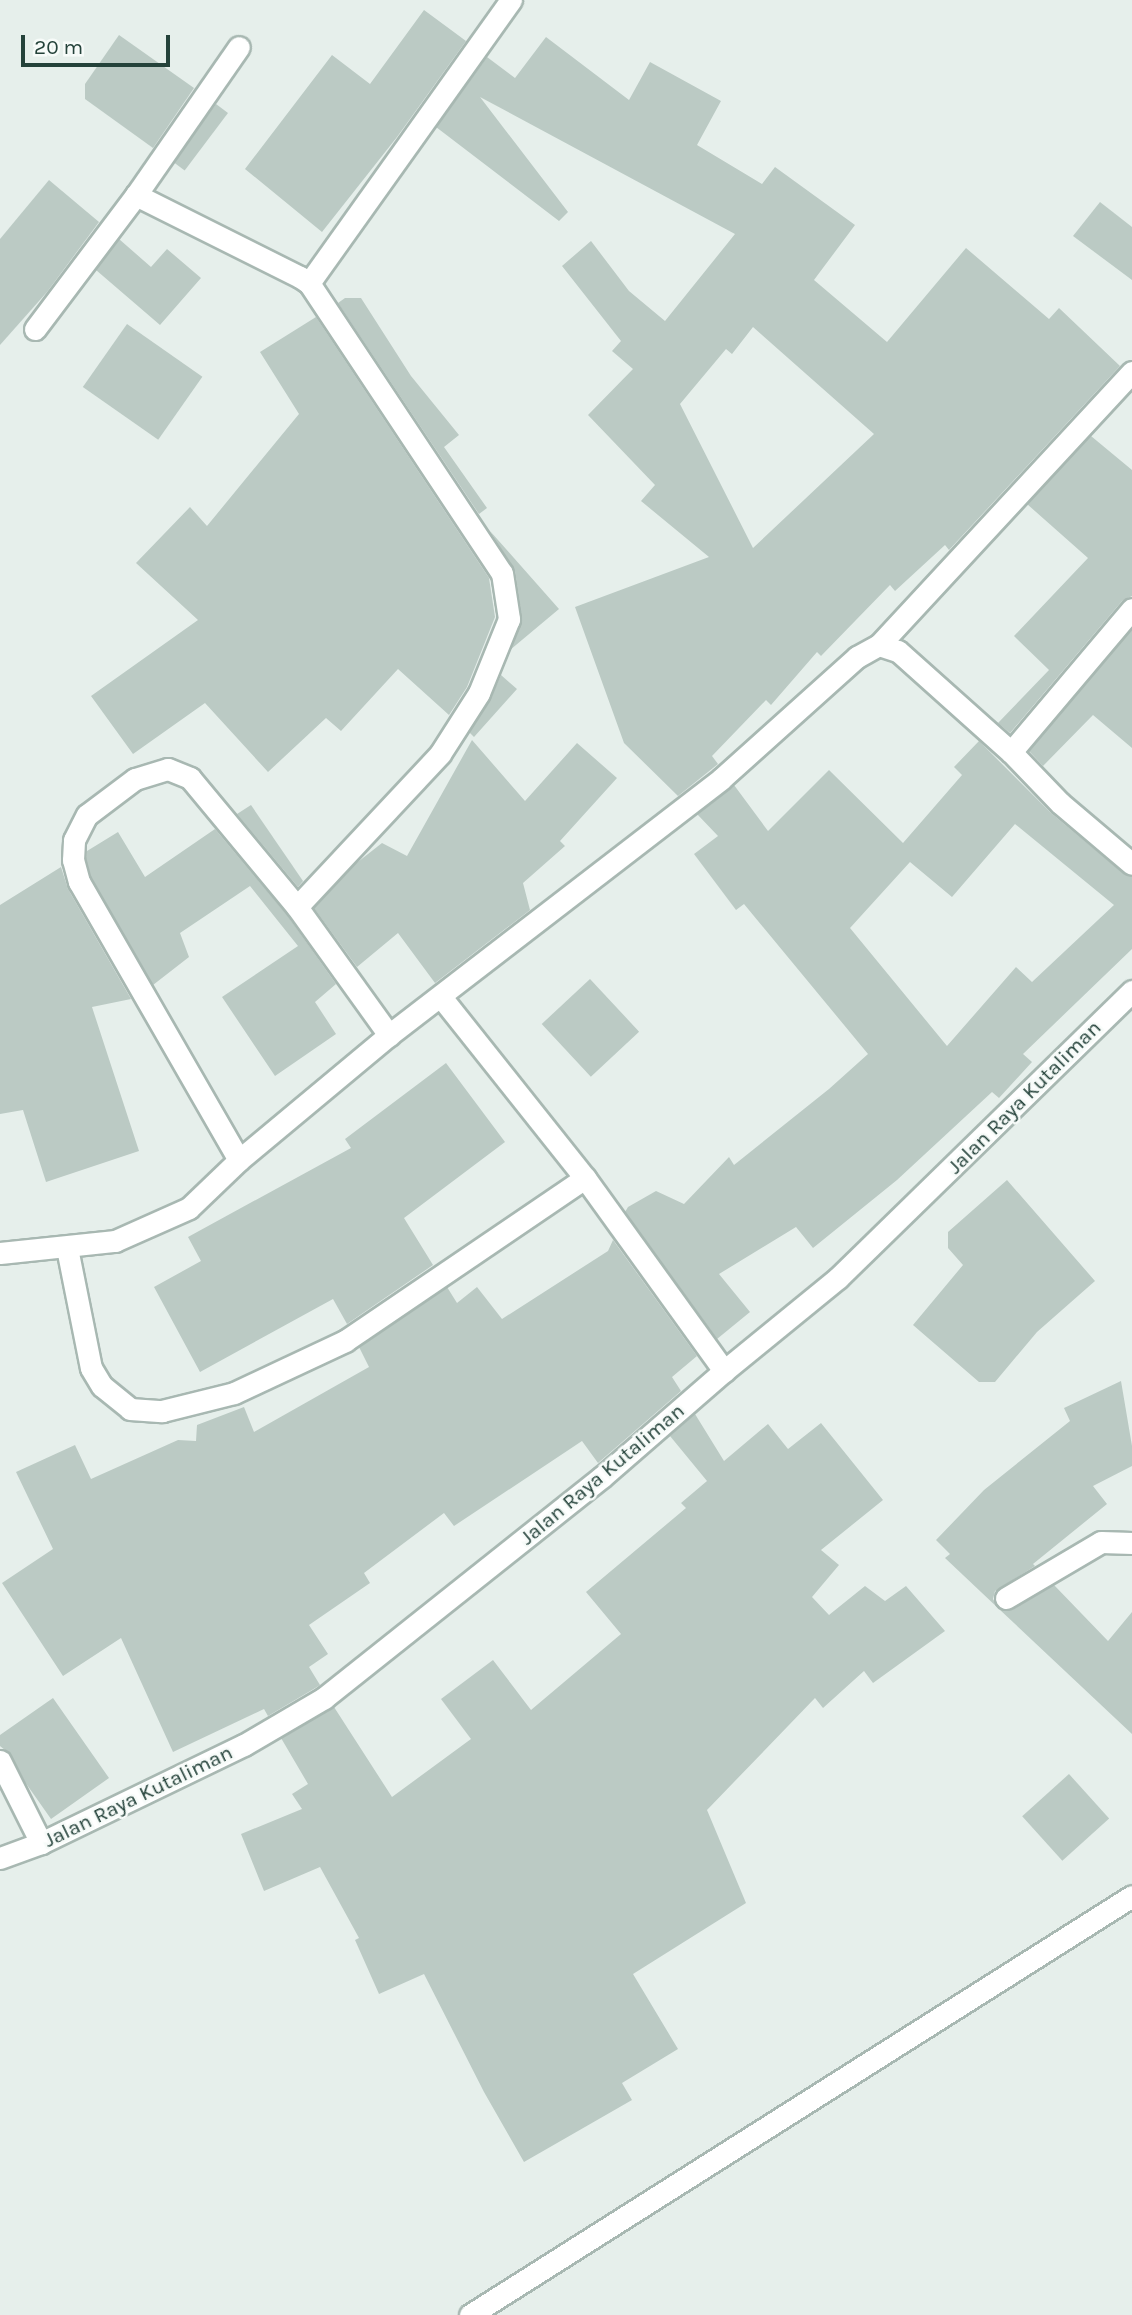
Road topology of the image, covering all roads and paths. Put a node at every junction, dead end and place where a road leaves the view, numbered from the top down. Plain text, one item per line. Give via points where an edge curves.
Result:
1 (511, 0) edge
2 (239, 47) dead end
3 (136, 195) junction
4 (309, 283) junction
5 (35, 329) dead end
6 (1132, 372) edge
7 (1132, 609) edge
8 (879, 645) junction
9 (1011, 752) junction
10 (1132, 864) edge
11 (297, 907) junction
12 (1132, 991) edge
13 (441, 997) junction
14 (389, 1034) junction
15 (239, 1160) junction
16 (585, 1178) junction
17 (66, 1248) junction
18 (0, 1253) edge
19 (724, 1371) junction
20 (1132, 1543) edge
21 (1006, 1598) dead end
22 (0, 1761) edge
23 (41, 1843) junction
24 (0, 1858) edge
25 (1132, 1896) edge
26 (471, 2315) edge

1 - 4 street
2 - 3 street
3 - 4 street
3 - 5 street
4 - 11 street via 502,573 509,619 479,693 440,754
6 - 8 street
7 - 9 street
8 - 9 street via 898,650
8 - 13 street via 857,657 721,779
9 - 10 street via 1060,803
11 - 14 street
11 - 15 street via 190,778 168,769 135,779 87,815 74,840 79,882
12 - 19 street, Jalan Raya Kutaliman via 838,1278
13 - 14 street
13 - 16 street
14 - 15 street
15 - 17 street via 189,1208 115,1241
16 - 17 street via 345,1341 234,1393 162,1412 130,1409 102,1385 91,1368
16 - 19 street
17 - 18 street
19 - 23 street, Jalan Raya Kutaliman via 602,1477 324,1698 243,1745
20 - 21 street via 1101,1542
22 - 23 street
23 - 24 street, Jalan Raya Kutaliman
25 - 26 street

